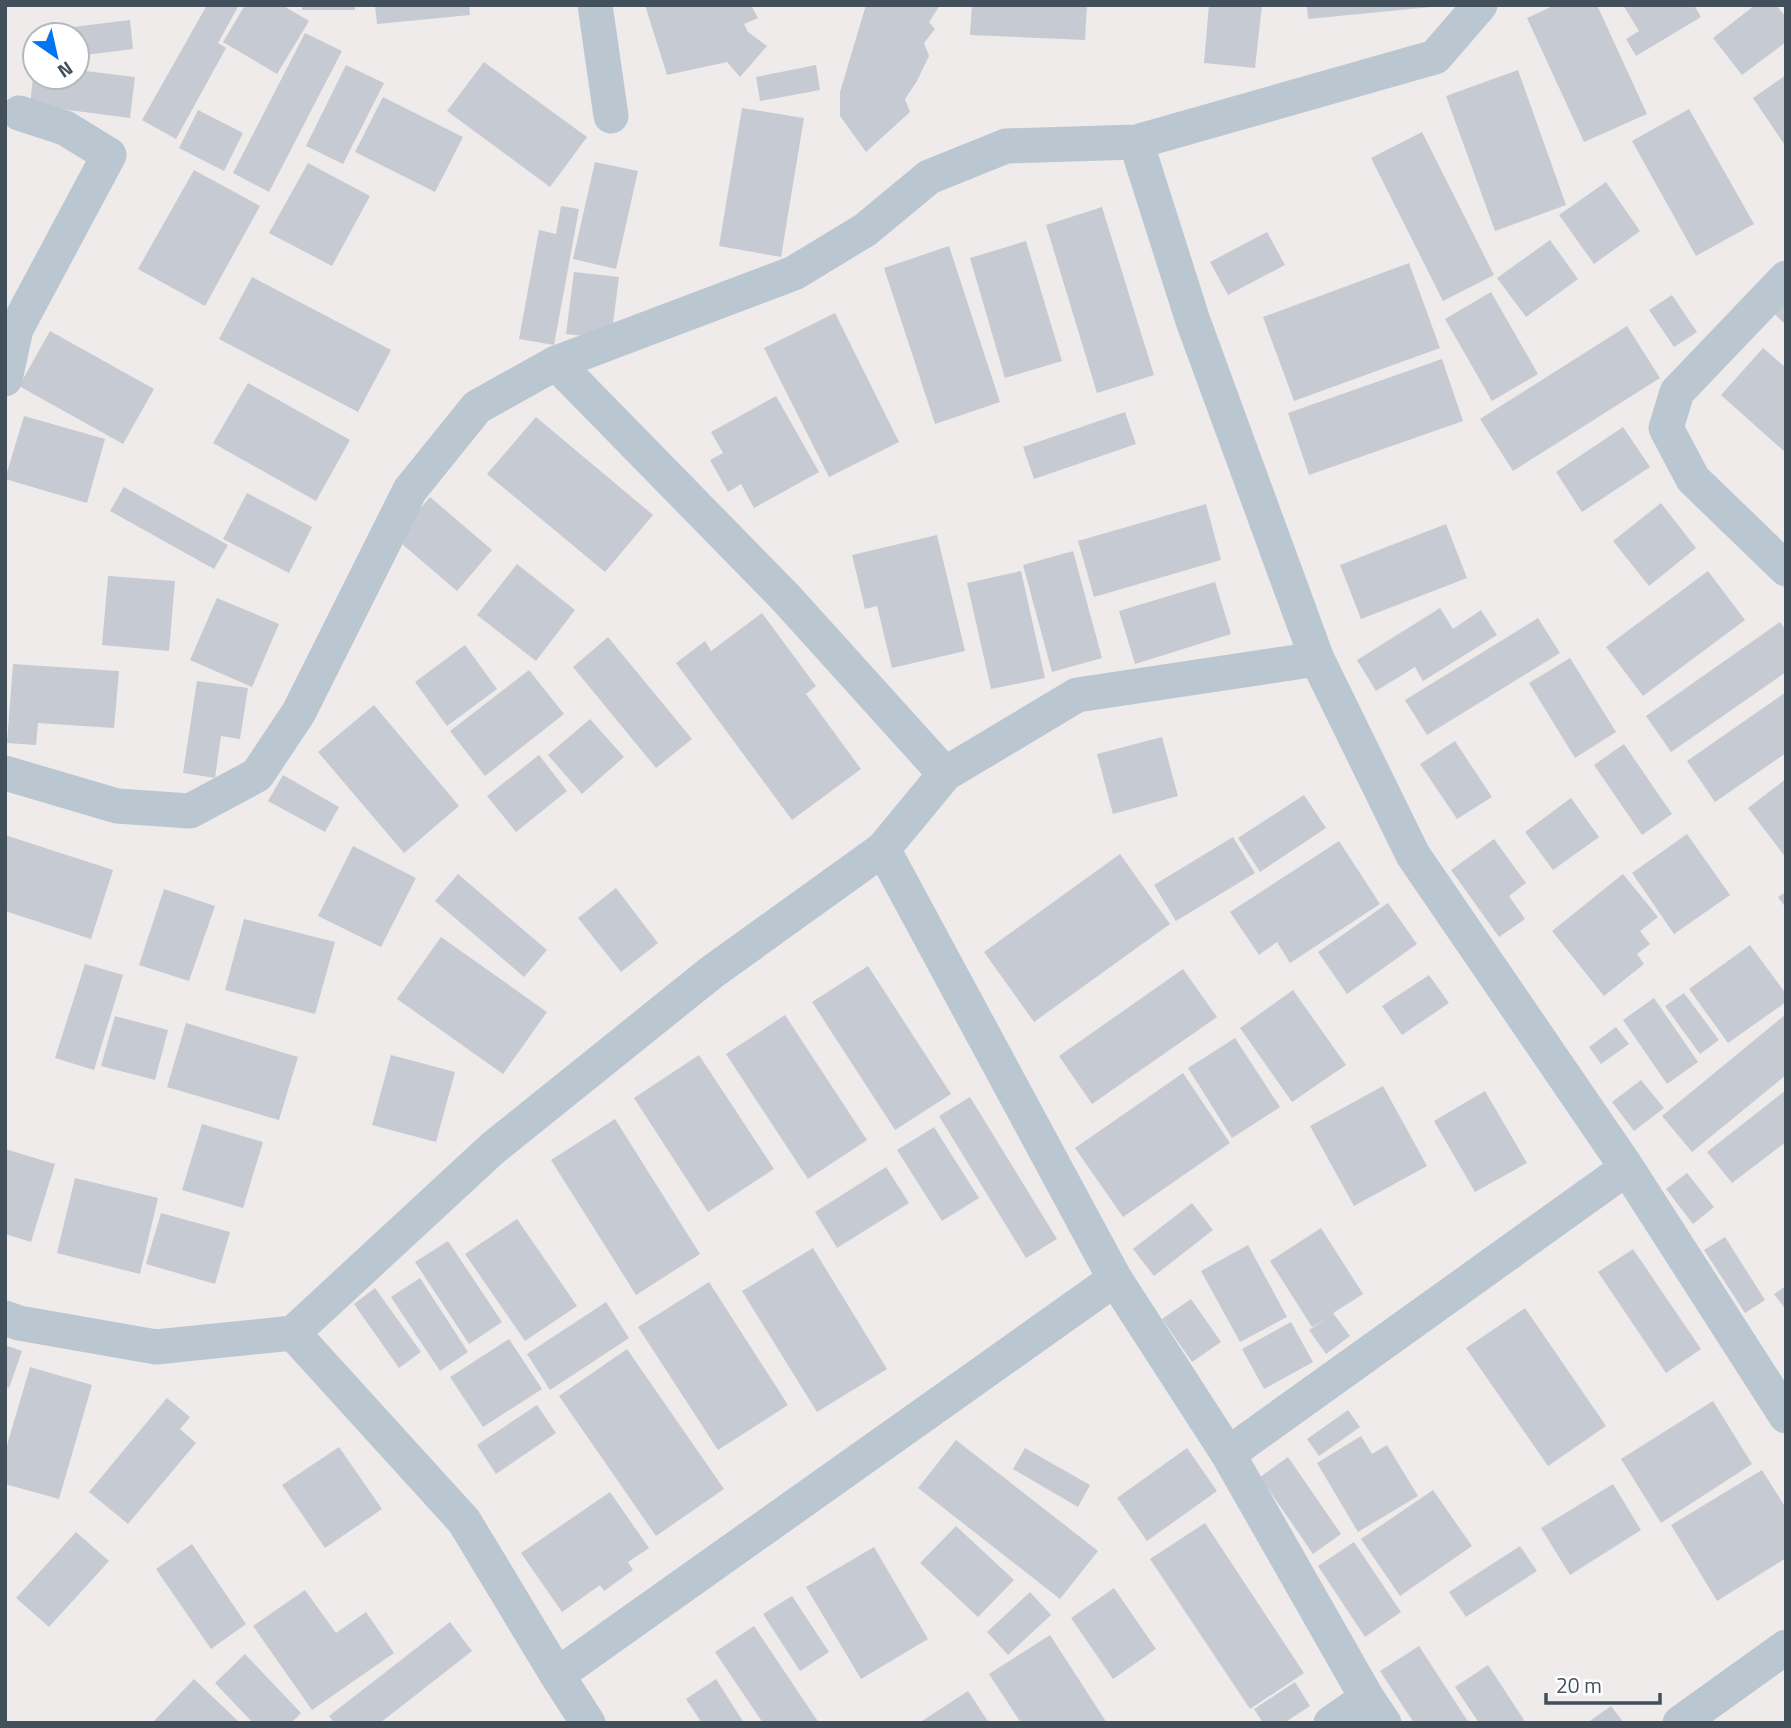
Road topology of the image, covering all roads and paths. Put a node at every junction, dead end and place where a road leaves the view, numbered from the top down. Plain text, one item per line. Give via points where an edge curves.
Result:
1 (595, 5) edge
2 (1480, 5) edge
3 (19, 113) dead end
4 (611, 116) dead end
5 (1136, 142) junction
6 (1786, 278) edge
7 (556, 363) junction
8 (5, 379) edge
9 (1786, 569) edge
10 (1317, 659) junction
11 (5, 773) edge
12 (945, 774) junction
13 (883, 849) junction
14 (1626, 1168) junction
15 (1115, 1279) junction
16 (5, 1318) edge
17 (293, 1333) junction
18 (1786, 1416) edge
19 (1228, 1454) junction
20 (1786, 1647) edge
21 (557, 1675) junction
22 (1375, 1710) edge
23 (587, 1723) edge
24 (1331, 1723) edge
25 (1680, 1723) edge

1 - 4 street
2 - 5 street via 1435,57
3 - 8 street via 65,128 109,155 16,329
5 - 7 street via 1006,146 929,177 865,230 794,273
5 - 10 street via 1193,321
6 - 9 street via 1677,391 1666,428 1693,479
7 - 11 street via 477,407 410,490 299,712 257,775 190,811 117,806
7 - 12 street via 786,598
10 - 12 street via 1077,695
10 - 14 street via 1413,855
12 - 13 street
13 - 15 street
13 - 17 street via 712,972 493,1148
14 - 18 street
14 - 19 street
15 - 19 street
15 - 21 street
16 - 17 street via 156,1347
17 - 21 street via 464,1521
19 - 22 street
20 - 25 street
21 - 23 street
22 - 24 street

